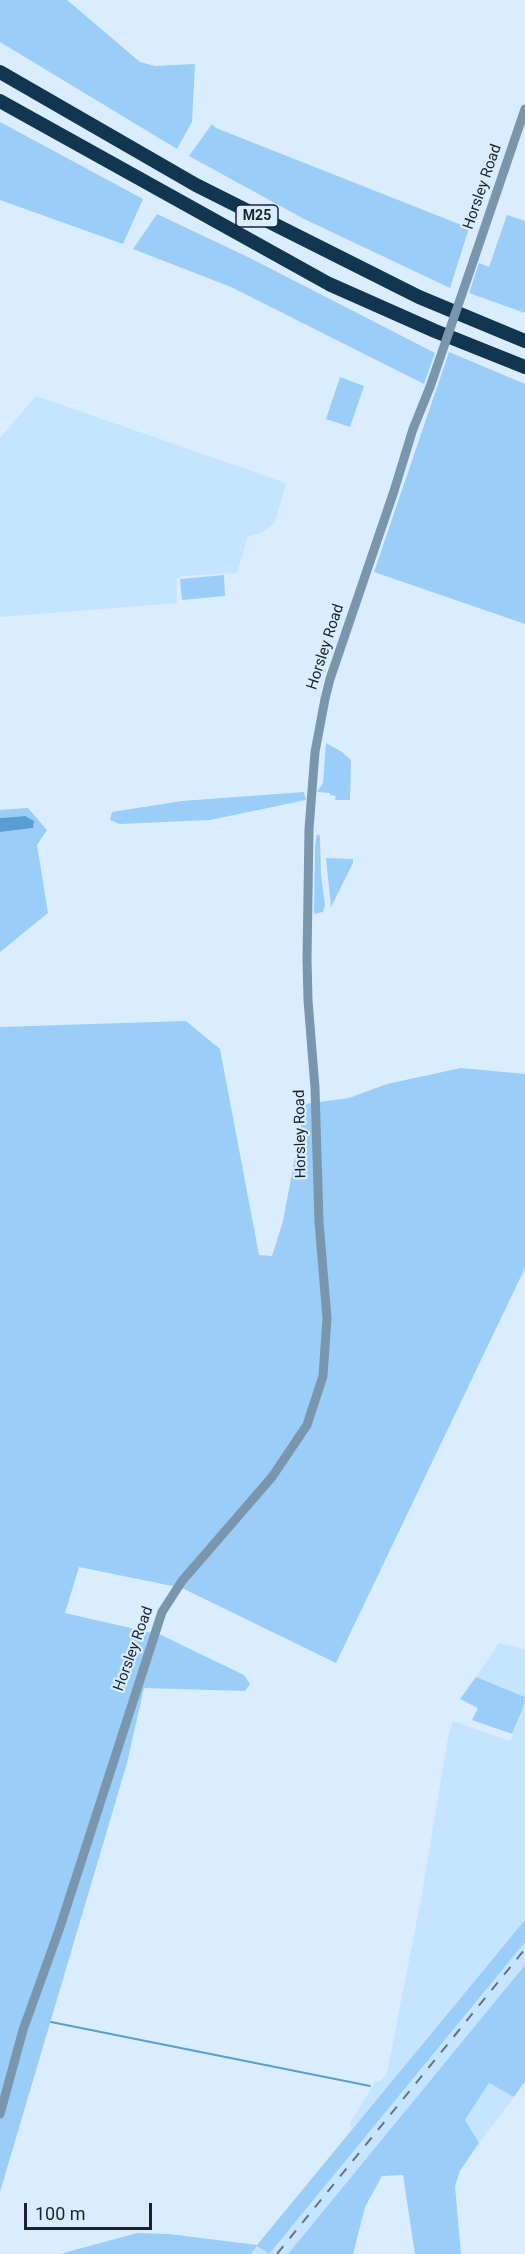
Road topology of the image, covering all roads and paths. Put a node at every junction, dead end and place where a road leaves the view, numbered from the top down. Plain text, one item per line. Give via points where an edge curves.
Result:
1 (0, 72) edge
2 (0, 101) edge
3 (525, 109) edge
4 (525, 341) edge
5 (525, 367) edge
6 (0, 2114) edge

1 - 4 highway, M25 via 216,196 419,297
2 - 5 highway, M25 via 329,284
3 - 6 street, Horsley Road, bridge via 330,679 315,752 309,829 307,959 327,1318 323,1377 307,1425 272,1477 182,1581 162,1612 23,2030

